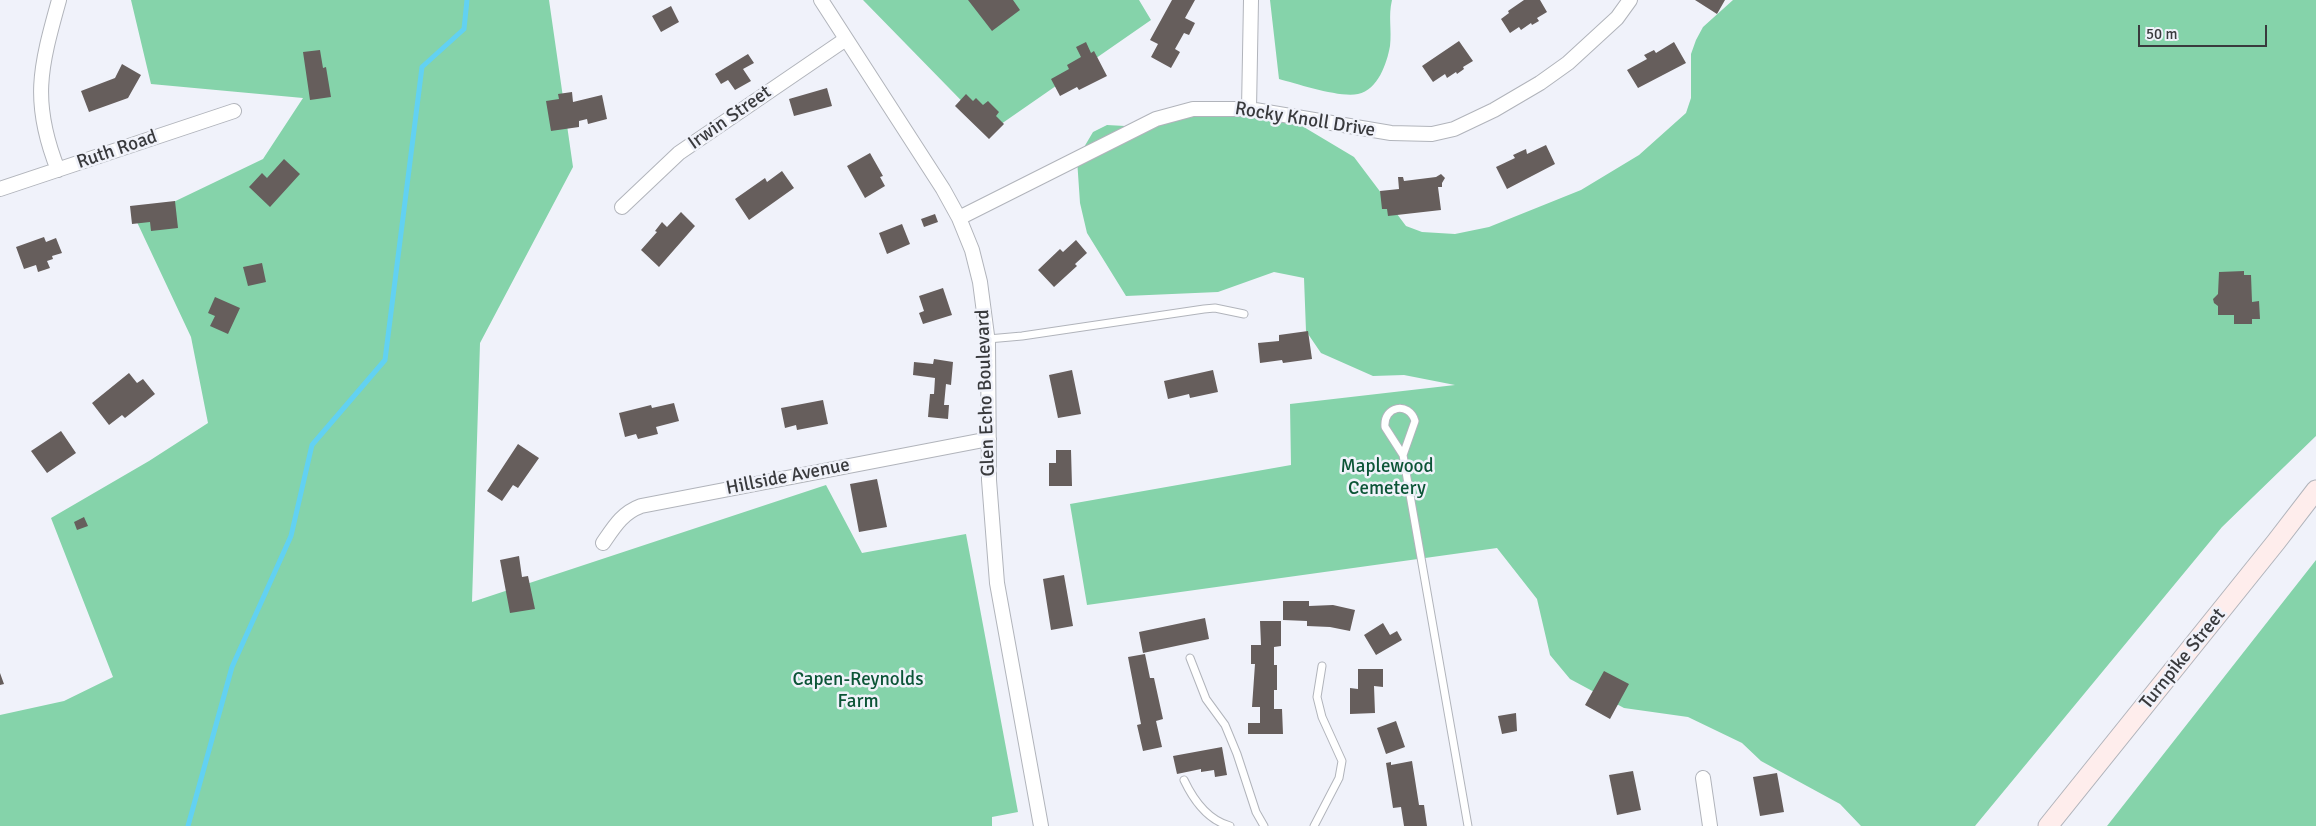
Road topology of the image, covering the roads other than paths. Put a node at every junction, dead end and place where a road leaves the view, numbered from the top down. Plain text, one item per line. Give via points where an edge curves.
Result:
1 (59, 0) edge
2 (821, 0) edge
3 (1251, 0) edge
4 (1630, 0) edge
5 (846, 39) junction
6 (1249, 109) junction
7 (234, 111) dead end
8 (58, 170) junction
9 (0, 190) edge
10 (622, 207) dead end
11 (959, 218) junction
12 (1244, 314) dead end
13 (988, 339) junction
14 (989, 439) junction
15 (1403, 455) junction
16 (2316, 490) edge
17 (603, 543) dead end
18 (1190, 658) dead end
19 (1322, 666) dead end
20 (1703, 778) dead end
21 (1184, 780) dead end
22 (1041, 826) edge
23 (1230, 826) edge
24 (1264, 826) edge
25 (1314, 826) edge
26 (1468, 826) edge
27 (1710, 826) edge
28 (2048, 826) edge

1 - 8 street via 46,44 40,108 46,140
2 - 5 street, Glen Echo Boulevard
3 - 6 street
4 - 6 street, Rocky Knoll Drive via 1617,18 1568,63 1494,110 1454,129 1432,134 1391,134
5 - 10 street, Irwin Street via 679,153
5 - 11 street, Glen Echo Boulevard
6 - 11 street, Rocky Knoll Drive via 1193,109 1156,119
7 - 8 street, Ruth Road
8 - 9 street, Ruth Road
11 - 13 street, Glen Echo Boulevard via 980,282
12 - 13 lane via 1204,309
13 - 14 street, Glen Echo Boulevard
14 - 17 street, Hillside Avenue via 641,506 622,517
14 - 22 street, Glen Echo Boulevard via 991,523 997,583
15 - 15 lane via 1415,421 1411,412 1397,408 1388,413 1384,422
15 - 26 lane
16 - 28 main road, Turnpike Street
18 - 24 lane via 1206,699 1238,754 1256,812
19 - 25 lane via 1317,697 1322,717 1342,761 1339,778
20 - 27 street
21 - 23 lane via 1202,808

